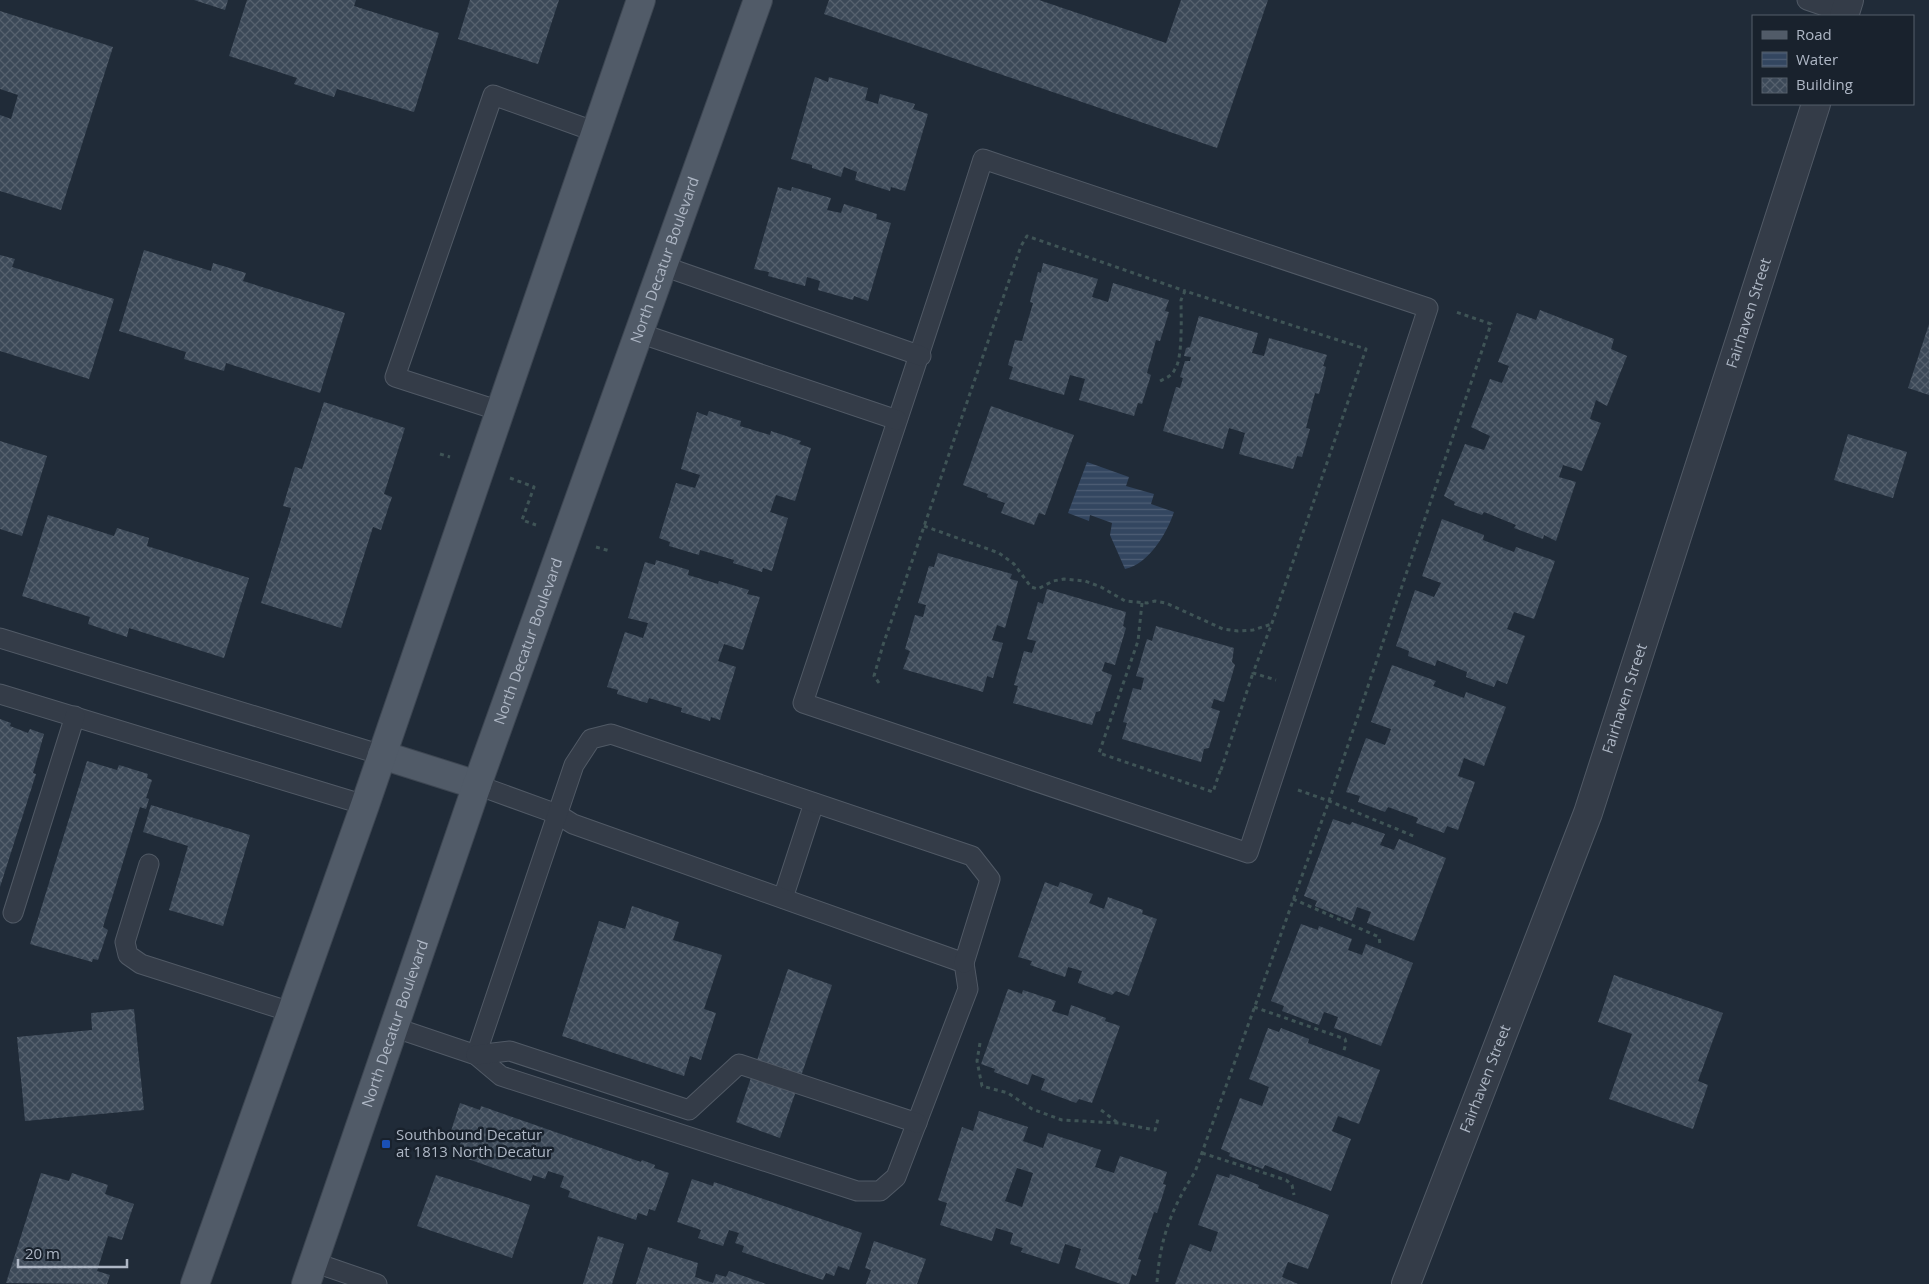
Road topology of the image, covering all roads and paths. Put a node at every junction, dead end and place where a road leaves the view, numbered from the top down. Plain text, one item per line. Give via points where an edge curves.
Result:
1 (641, 0) edge
2 (758, 0) edge
3 (1807, 0) edge
4 (1846, 10) edge
5 (1816, 105) edge
6 (596, 132) junction
7 (663, 266) junction
8 (1185, 291) junction
9 (1428, 308) junction
10 (639, 333) junction
11 (921, 356) junction
12 (1160, 381) dead end
13 (500, 411) junction
14 (897, 420) junction
15 (510, 478) dead end
16 (924, 526) junction
17 (543, 528) dead end
18 (1142, 603) junction
19 (1272, 623) junction
20 (0, 638) edge
21 (1253, 673) junction
22 (879, 683) dead end
23 (1303, 688) junction
24 (0, 694) edge
25 (74, 716) junction
26 (382, 755) junction
27 (477, 785) junction
28 (1329, 801) junction
29 (814, 803) junction
30 (365, 805) junction
31 (557, 814) junction
32 (1416, 837) dead end
33 (149, 864) dead end
34 (783, 898) junction
35 (1293, 899) junction
36 (13, 913) dead end
37 (1380, 944) dead end
38 (964, 963) junction
39 (1254, 1007) junction
40 (291, 1012) junction
41 (393, 1027) junction
42 (980, 1042) dead end
43 (1343, 1054) dead end
44 (476, 1055) junction
45 (1101, 1110) dead end
46 (1158, 1119) dead end
47 (917, 1123) junction
48 (1119, 1123) junction
49 (1202, 1153) junction
50 (1294, 1195) dead end
51 (310, 1273) edge
52 (1157, 1282) dead end
53 (195, 1284) edge
54 (377, 1284) edge
55 (1406, 1284) edge

1 - 6 main road
2 - 7 main road, North Decatur Boulevard
3 - 4 lane
5 - 55 street, Fairhaven Street via 1588,813
6 - 13 main road
6 - 13 lane via 493,95 395,377
7 - 10 main road, North Decatur Boulevard
7 - 11 lane
8 - 12 path via 1181,300 1177,368 1171,376
8 - 16 path via 1028,236 1021,246
8 - 19 path via 1366,349
9 - 11 lane via 983,160
9 - 23 lane
9 - 28 path via 1453,311 1491,324
10 - 14 lane
10 - 27 main road, North Decatur Boulevard
11 - 14 lane
13 - 26 main road
14 - 23 lane via 803,703 1248,853
15 - 17 path via 534,487 522,520
16 - 18 path via 999,553 1014,564 1031,587 1038,588 1064,579 1085,582 1125,601
16 - 22 path via 874,676
18 - 19 path via 1155,600 1166,603 1231,630 1253,630
18 - 21 path via 1138,641 1099,753 1213,792
19 - 21 path
20 - 26 lane
21 - 23 path
24 - 25 lane
25 - 30 lane
25 - 36 lane
26 - 27 main road
26 - 30 main road
27 - 31 lane
27 - 41 main road, North Decatur Boulevard
28 - 32 path
28 - 35 path
29 - 31 lane via 611,734 591,739 574,765
29 - 34 lane
29 - 38 lane via 972,856 990,879
30 - 40 main road
31 - 34 lane via 573,824
31 - 44 lane
33 - 40 lane via 125,942 128,955 141,964
34 - 38 lane
35 - 37 path via 1379,937
35 - 39 path
38 - 47 lane via 968,988
39 - 43 path via 1345,1039
39 - 49 path
40 - 53 main road
41 - 44 lane
41 - 51 main road, North Decatur Boulevard
42 - 48 path via 977,1060 982,1086 1008,1093 1032,1109 1062,1120
44 - 47 lane via 510,1051 689,1110 740,1064
44 - 47 lane via 501,1076 857,1191 880,1190 896,1177
45 - 48 path
46 - 48 path via 1154,1130
49 - 50 path via 1286,1180 1292,1185
49 - 52 path via 1161,1244
51 - 54 lane

